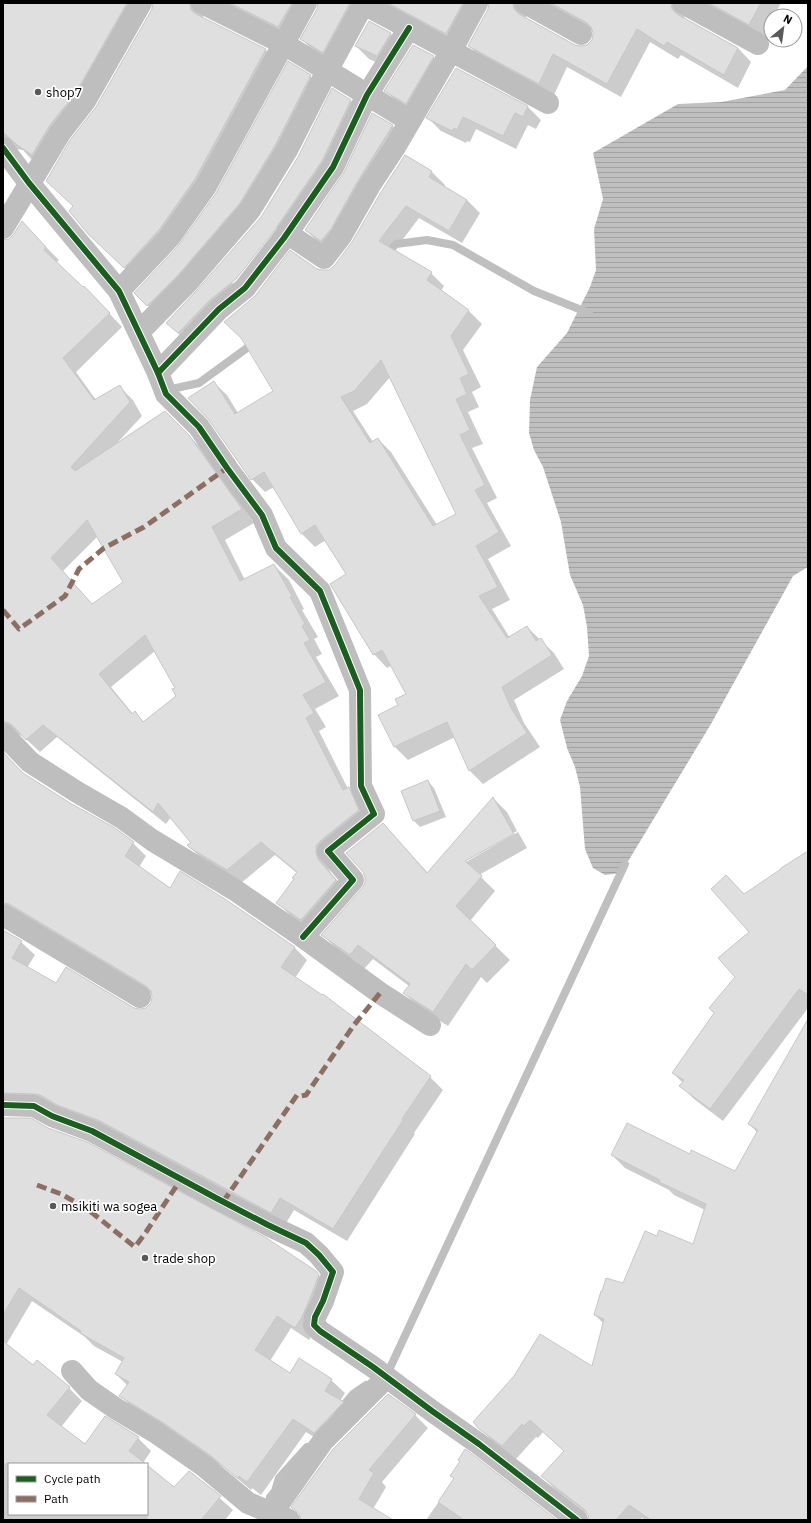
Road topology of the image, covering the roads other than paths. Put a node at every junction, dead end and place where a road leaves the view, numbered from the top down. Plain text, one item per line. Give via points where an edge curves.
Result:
1 (141, 3) edge
2 (202, 3) edge
3 (306, 3) edge
4 (364, 3) edge
5 (477, 3) edge
6 (525, 3) edge
7 (683, 3) edge
8 (409, 28) junction
9 (581, 34) dead end
10 (284, 44) junction
11 (758, 44) dead end
12 (451, 51) junction
13 (327, 71) junction
14 (367, 95) junction
15 (548, 103) dead end
16 (410, 121) junction
17 (3, 148) edge
18 (29, 183) junction
19 (3, 228) edge
20 (287, 233) junction
21 (118, 291) junction
22 (138, 332) junction
23 (158, 373) junction
24 (3, 734) edge
25 (3, 915) edge
26 (303, 937) junction
27 (140, 996) dead end
28 (430, 1025) dead end
29 (3, 1106) edge
30 (72, 1370) dead end
31 (380, 1372) junction
32 (277, 1517) edge
33 (577, 1520) edge

1 - 18 street via 85,100 60,133
2 - 10 street
3 - 10 street
4 - 8 street
4 - 13 street
5 - 12 street
6 - 9 street
7 - 11 street
8 - 12 street
8 - 14 street
10 - 13 street
10 - 21 street via 206,186 169,238
12 - 15 street
12 - 16 street
13 - 14 street
13 - 22 street via 287,150 250,210 188,282
14 - 16 street
14 - 20 street via 333,167
16 - 20 street via 324,258
17 - 18 street
18 - 19 street
18 - 21 street
20 - 23 street via 245,288 219,310
21 - 22 street
22 - 23 street
23 - 26 street via 166,394 199,427 262,515 276,548 320,591 360,690 361,786 374,814 328,851 353,880
24 - 26 street via 30,762 235,890
25 - 27 street
26 - 28 street via 380,993
29 - 31 street via 34,1106 52,1116 92,1131 306,1243 320,1255 333,1272 314,1325
30 - 32 street via 89,1390 198,1462 248,1503
31 - 32 street via 324,1441
31 - 33 street

